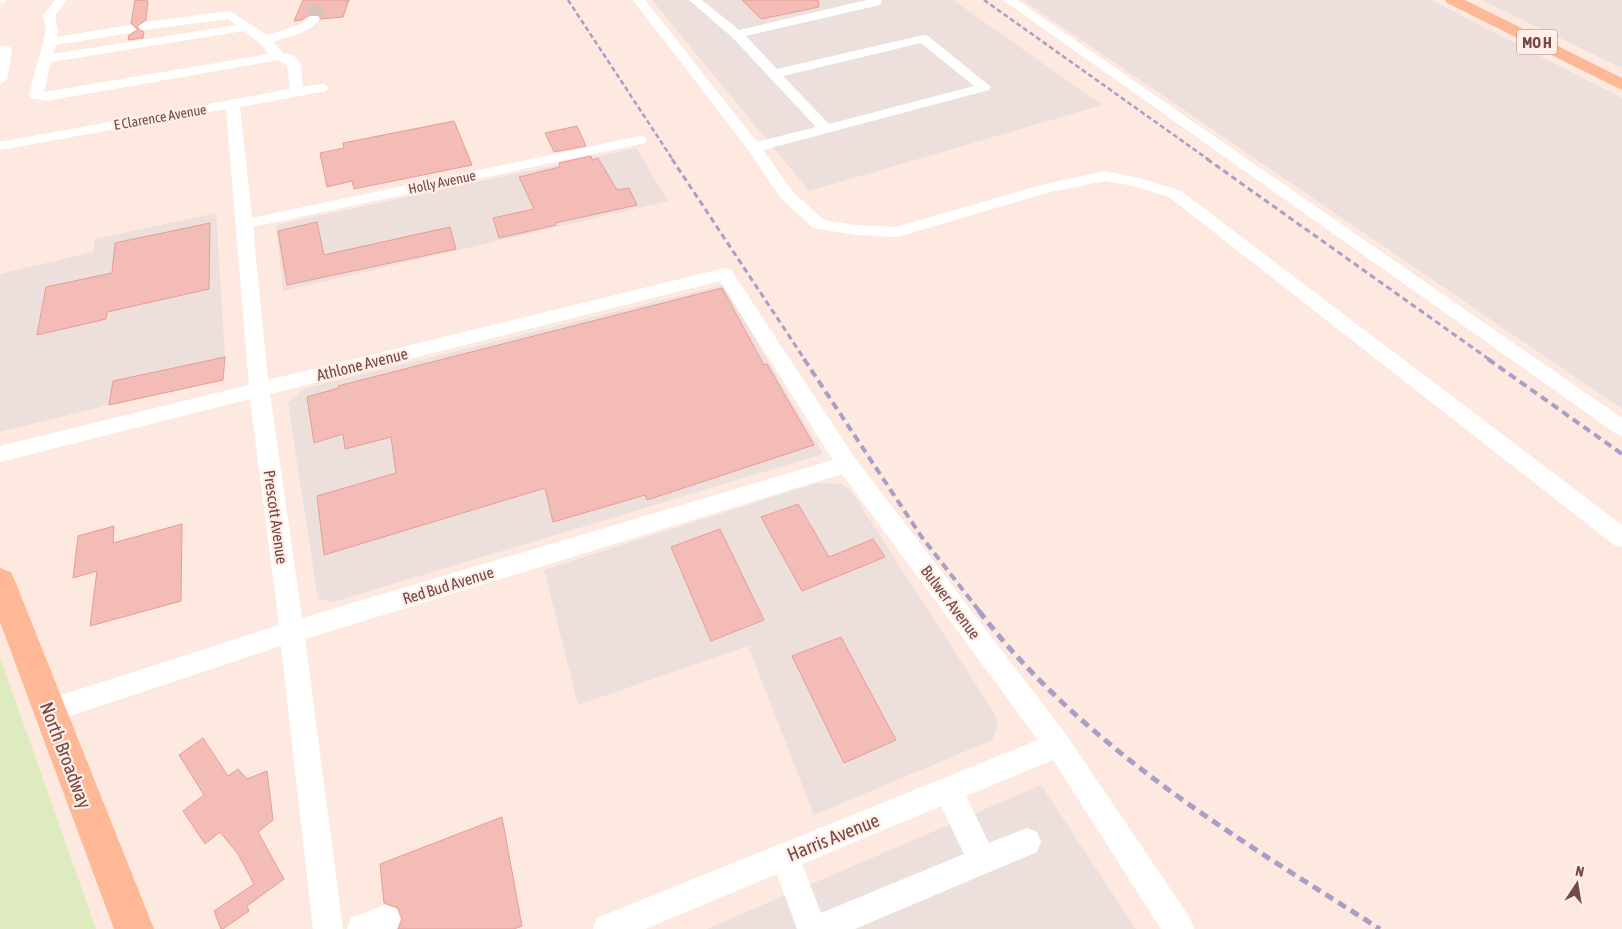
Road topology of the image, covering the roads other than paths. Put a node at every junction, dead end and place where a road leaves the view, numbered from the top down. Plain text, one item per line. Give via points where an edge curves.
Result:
1 (61, 0) edge
2 (228, 0) edge
3 (638, 0) edge
4 (695, 0) edge
5 (873, 0) edge
6 (1009, 0) edge
7 (1453, 0) edge
8 (230, 15) junction
9 (314, 19) tunnel mouth
10 (145, 26) dead end
11 (247, 27) junction
12 (130, 29) dead end
13 (737, 34) junction
14 (265, 40) junction
15 (50, 42) junction
16 (2, 50) edge
17 (278, 56) junction
18 (46, 59) junction
19 (774, 74) junction
20 (0, 80) edge
21 (1622, 85) edge
22 (320, 88) dead end
23 (296, 93) junction
24 (233, 104) junction
25 (826, 129) junction
26 (640, 140) dead end
27 (0, 146) edge
28 (754, 148) junction
29 (245, 224) junction
30 (725, 274) joint
31 (259, 390) junction
32 (1622, 428) edge
33 (0, 454) edge
34 (847, 464) junction
35 (1622, 538) edge
36 (0, 580) edge
37 (292, 632) junction
38 (50, 711) junction
39 (1058, 745) junction
40 (948, 790) junction
41 (1027, 842) dead end
42 (785, 856) junction
43 (982, 860) junction
44 (134, 929) edge
45 (328, 929) edge
46 (608, 929) edge
47 (812, 929) edge
48 (819, 929) edge
49 (1179, 929) edge

1 - 15 street via 49,15
2 - 8 street
3 - 28 street
4 - 13 street
5 - 13 street via 876,2
6 - 32 street
7 - 21 main road, MO H
8 - 10 street
8 - 11 street
9 - 14 street via 304,28
11 - 14 street
11 - 18 street
12 - 15 street
13 - 19 street
14 - 17 street
15 - 18 street
16 - 20 street
17 - 18 street via 46,97 36,96
17 - 23 street via 294,64
19 - 25 street
19 - 25 street via 923,39 984,87
22 - 23 street, E Clarence Avenue
23 - 24 street, E Clarence Avenue
24 - 27 street, E Clarence Avenue
24 - 29 street, Prescott Avenue
25 - 28 street
26 - 29 street, Holly Avenue
28 - 35 street via 786,194 819,224 856,230 897,232 1047,188 1105,176 1175,194
29 - 31 street, Prescott Avenue
30 - 31 street, Athlone Avenue
30 - 34 street, Bulwer Avenue
31 - 33 street, Athlone Avenue
31 - 37 street, Prescott Avenue
34 - 37 street, Red Bud Avenue
34 - 39 street, Bulwer Avenue
36 - 38 main road, North Broadway
37 - 38 street, Red Bud Avenue
37 - 45 street, Prescott Avenue
38 - 44 main road, North Broadway
39 - 40 street, Harris Avenue
39 - 49 street, Bulwer Avenue
40 - 42 street, Harris Avenue
40 - 43 street
41 - 43 street
42 - 46 street, Harris Avenue
42 - 47 street
43 - 48 street

